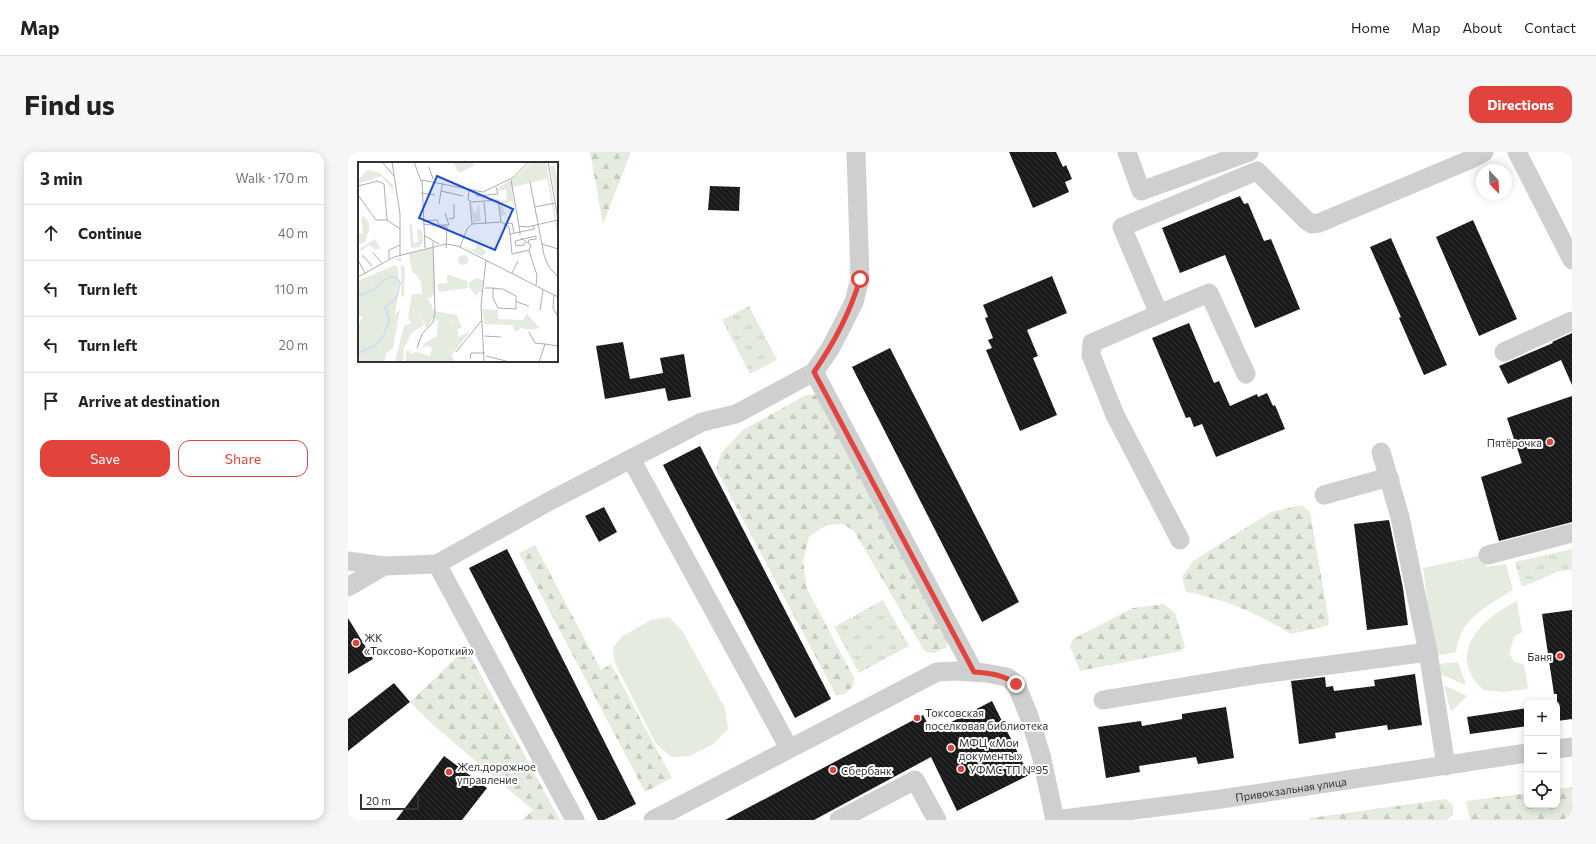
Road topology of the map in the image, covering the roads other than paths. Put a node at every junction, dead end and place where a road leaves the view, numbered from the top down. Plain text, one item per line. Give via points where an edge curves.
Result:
1 (856, 152) edge
2 (1127, 152) edge
3 (1249, 152) edge
4 (1484, 152) edge
5 (1517, 152) edge
6 (1572, 260) edge
7 (1158, 314) junction
8 (1572, 321) edge
9 (1504, 352) dead end
10 (814, 372) junction
11 (1246, 374) dead end
12 (1381, 452) dead end
13 (631, 459) junction
14 (1390, 479) junction
15 (1324, 495) dead end
16 (1572, 533) edge
17 (1180, 540) dead end
18 (1488, 555) dead end
19 (348, 561) edge
20 (437, 564) junction
21 (384, 566) junction
22 (348, 587) edge
23 (1428, 652) junction
24 (974, 672) junction
25 (1102, 700) dead end
26 (1572, 747) edge
27 (789, 748) junction
28 (1560, 749) edge
29 (1524, 753) edge
30 (1446, 766) junction
31 (575, 820) edge
32 (654, 820) edge
33 (839, 820) edge
34 (937, 820) edge
35 (1055, 820) edge

1 - 10 street via 860,279 854,302 844,324
2 - 3 street via 1141,192
4 - 7 street via 1319,223 1312,224 1306,220 1257,171 1122,227
5 - 6 street
7 - 11 street via 1208,293
7 - 17 street via 1092,343 1091,355 1115,416
8 - 9 street
10 - 13 street via 736,414 702,422
10 - 24 street
12 - 14 street
13 - 20 street
13 - 27 street
14 - 15 street
14 - 23 street
16 - 18 street
19 - 21 street
20 - 21 street
20 - 31 street
21 - 22 street
23 - 25 street via 1261,674
23 - 30 street
24 - 27 street via 936,672
24 - 35 street via 1007,677 1016,684 1035,736
26 - 28 street
27 - 32 street
29 - 30 street, Привокзальная улица
30 - 35 street, Привокзальная улица via 1160,808
33 - 34 street via 915,780

